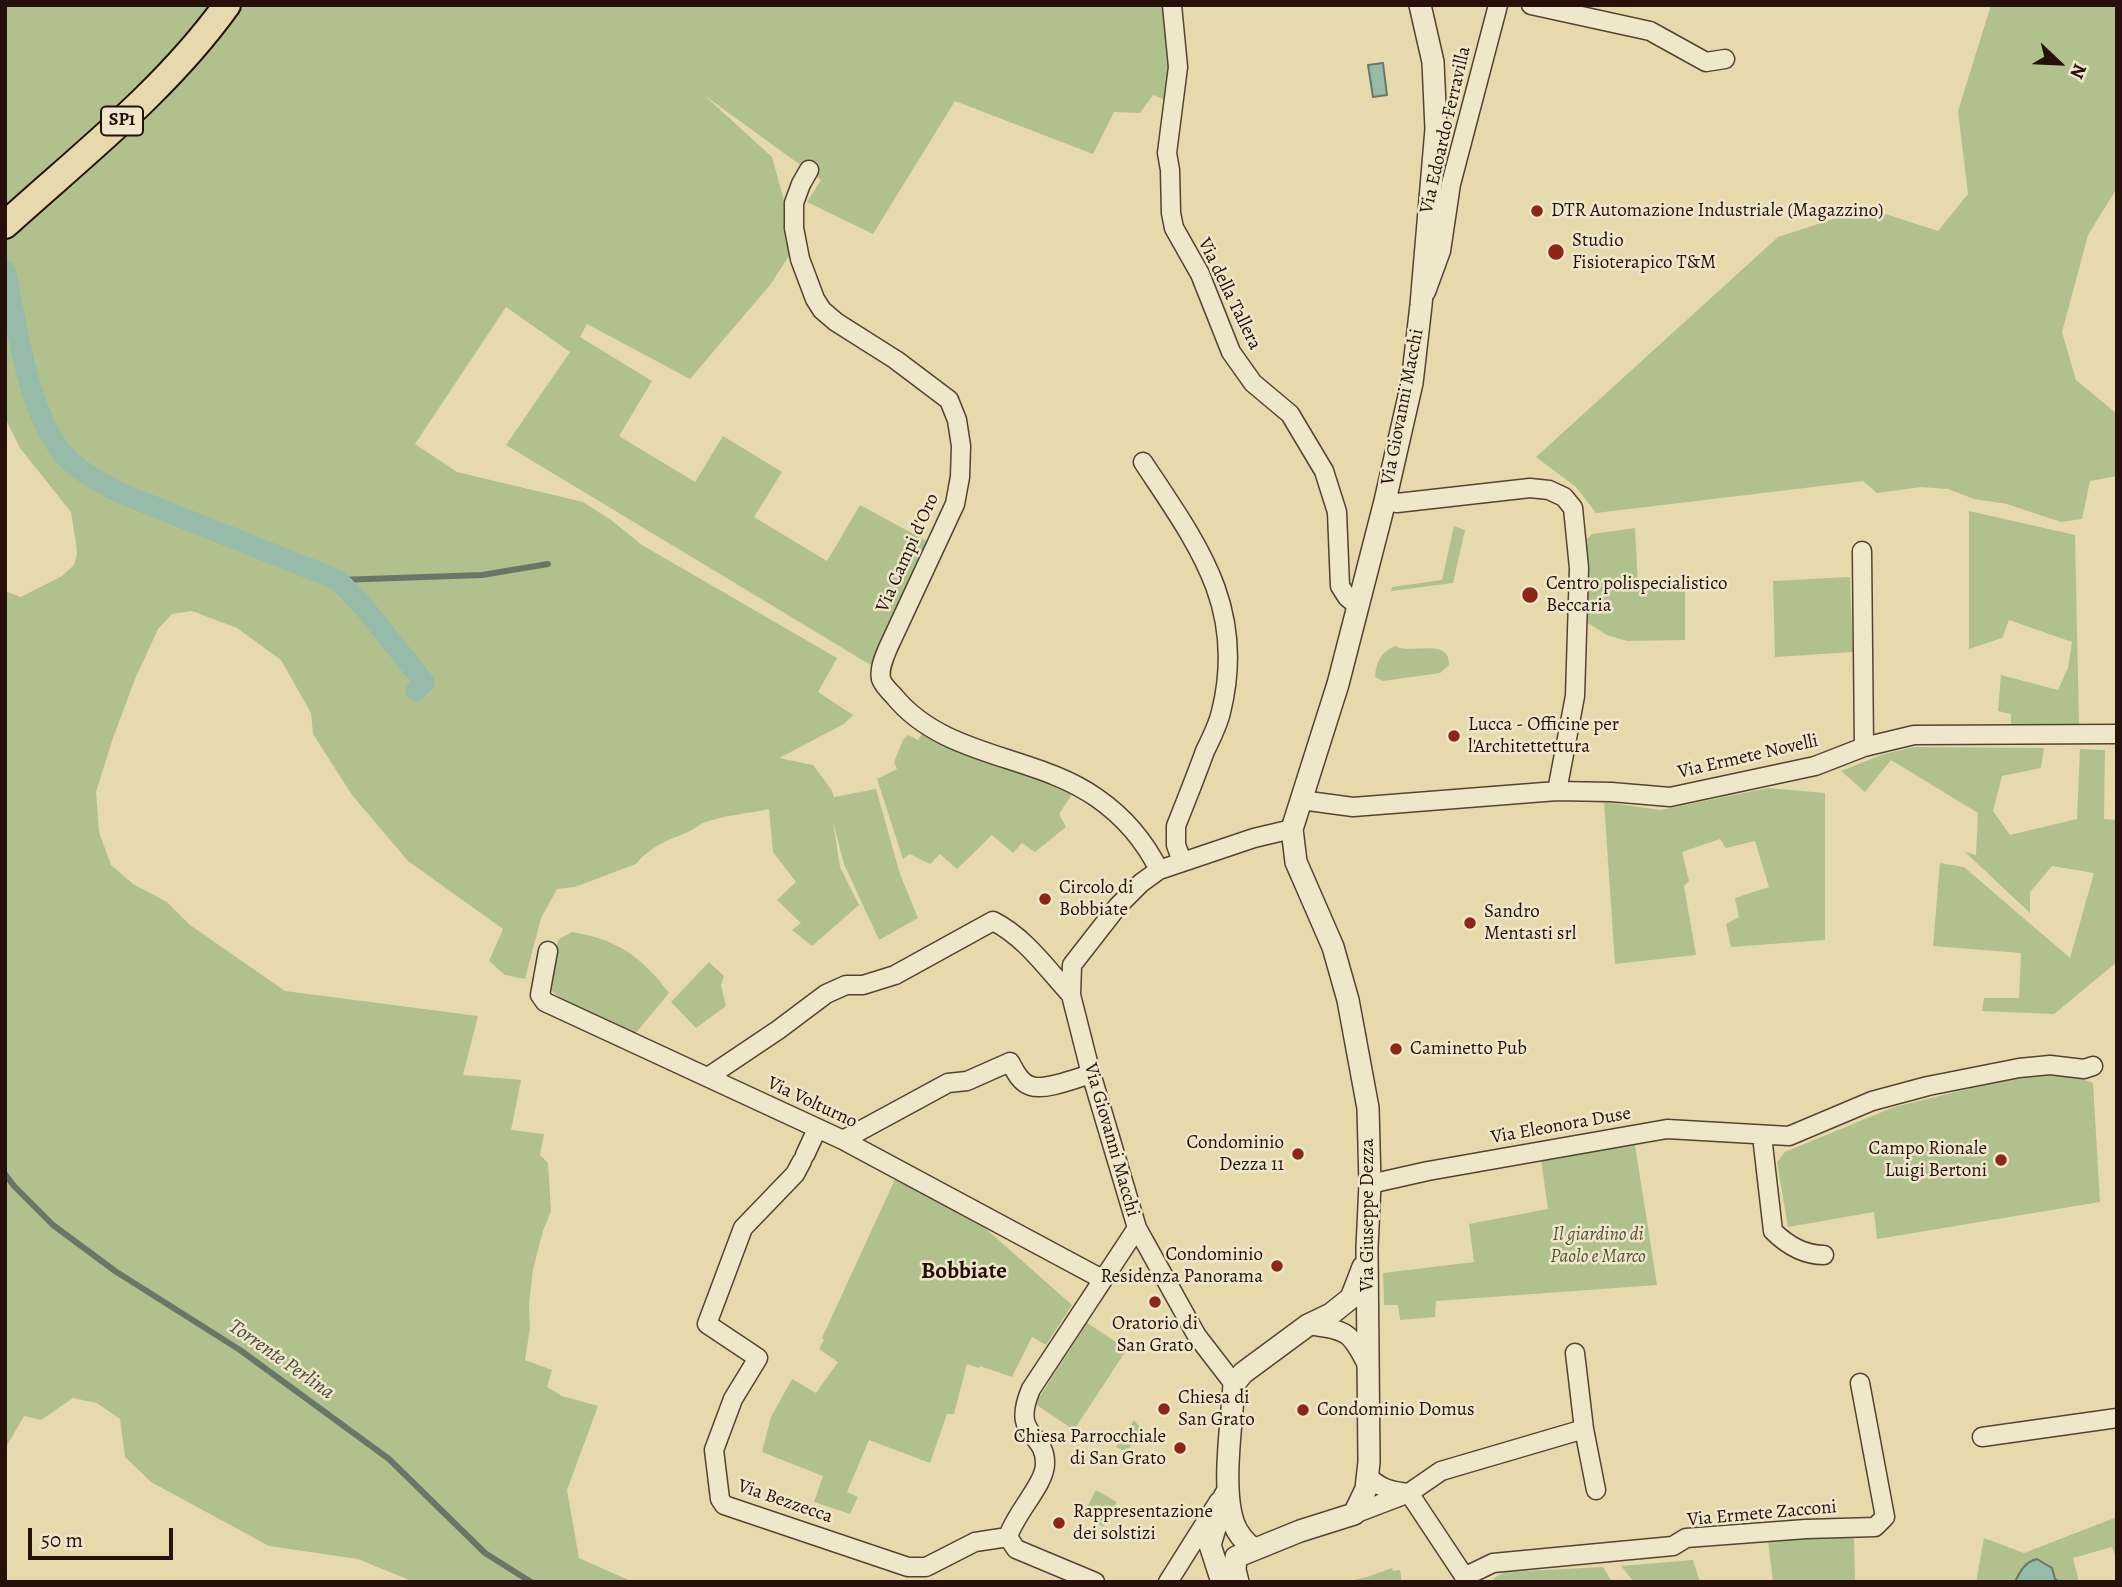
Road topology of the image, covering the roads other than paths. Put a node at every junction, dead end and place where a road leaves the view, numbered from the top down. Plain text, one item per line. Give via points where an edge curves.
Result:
1 (228, 5) edge
2 (1172, 5) edge
3 (1420, 5) edge
4 (1499, 5) edge
5 (1531, 5) edge
6 (1725, 59) dead end
7 (809, 170) dead end
8 (5, 225) edge
9 (1422, 305) junction
10 (1143, 462) dead end
11 (1385, 501) junction
12 (1862, 551) dead end
13 (1358, 606) junction
14 (2117, 734) edge
15 (1864, 747) junction
16 (1557, 791) junction
17 (1301, 800) junction
18 (1176, 826) junction
19 (1292, 829) junction
20 (1146, 847) junction
21 (1182, 861) junction
22 (1159, 870) junction
23 (548, 951) dead end
24 (1071, 995) junction
25 (2094, 1066) dead end
26 (1091, 1074) junction
27 (708, 1077) junction
28 (817, 1129) junction
29 (1762, 1136) junction
30 (843, 1140) junction
31 (1370, 1184) junction
32 (1137, 1228) junction
33 (1367, 1248) junction
34 (1824, 1255) dead end
35 (1102, 1279) junction
36 (1308, 1325) junction
37 (1575, 1353) dead end
38 (1367, 1365) junction
39 (1860, 1383) dead end
40 (1234, 1384) junction
41 (2117, 1418) edge
42 (1584, 1429) junction
43 (1982, 1437) dead end
44 (1367, 1475) junction
45 (1228, 1486) junction
46 (1596, 1490) dead end
47 (1409, 1493) junction
48 (1353, 1514) junction
49 (1008, 1537) junction
50 (1245, 1553) junction
51 (1466, 1579) edge
52 (1095, 1582) edge
53 (1168, 1582) edge
54 (1222, 1582) edge
55 (1238, 1582) edge

1 - 8 main road, SP1 via 201,42 108,136
2 - 13 street, Via della Tallera via 1178,67 1167,153 1174,228 1200,274 1231,352 1253,383 1290,414 1324,471 1337,512 1340,586
3 - 9 street, Via Giovanni Macchi via 1433,62 1436,130
4 - 9 street, Via Edoardo Ferravilla via 1451,184 1441,251
5 - 6 street via 1650,31 1706,62
7 - 20 street, Via Campi d'Oro via 794,203 794,228 815,299 836,322 949,400 961,446 955,504 888,648 881,681 905,710 947,737 1072,784 1097,798
9 - 11 street, Via Giovanni Macchi via 1412,383
10 - 18 street via 1196,543 1215,582 1227,627 1228,671 1221,714
11 - 13 street, Via Giovanni Macchi
11 - 16 street via 1530,488 1549,490 1573,508 1579,568 1575,688
12 - 15 street
13 - 17 street, Via Giovanni Macchi
14 - 15 street, Via Ermete Novelli via 1914,735
15 - 16 street, Via Ermete Novelli via 1815,766 1670,797
16 - 17 street, Via Ermete Novelli via 1353,807
17 - 19 street, Via Giuseppe Dezza
18 - 20 street
18 - 21 street
19 - 21 street, Via Giovanni Macchi
19 - 31 street, Via Giuseppe Dezza via 1296,862 1333,947 1348,1000 1368,1108
20 - 22 street, Via Campi d'Oro
21 - 22 street, Via Giovanni Macchi
22 - 24 street, Via Giovanni Macchi via 1118,906 1072,965
23 - 27 street, Via Volturno via 540,995 544,1002
24 - 26 street, Via Giovanni Macchi
24 - 27 street via 1027,946 993,921 895,975 826,994
25 - 29 street, Via Eleonora Duse via 2019,1068 1928,1086 1872,1101 1789,1136
26 - 30 street via 1045,1087 1031,1086 1019,1078 1010,1062 967,1081 948,1083
26 - 32 street, Via Giovanni Macchi
27 - 28 street, Via Volturno
28 - 30 street, Via Volturno
28 - 49 street, Via Bezzecca via 795,1174 743,1227 707,1324 758,1358 733,1399 714,1450 720,1499 724,1505 908,1567 926,1567 975,1542
29 - 31 street, Via Eleonora Duse via 1667,1129
29 - 34 street via 1773,1231 1795,1248
30 - 35 street, Via Volturno
31 - 33 street, Via Giuseppe Dezza
32 - 35 street, Via Giovanni Macchi
32 - 40 street via 1197,1336
33 - 36 street via 1351,1298
33 - 38 street, Via Giuseppe Dezza
35 - 49 street, Via Giovanni Macchi via 1024,1406 1024,1424 1041,1447 1046,1465
36 - 38 street via 1350,1335
36 - 40 street
37 - 42 street
38 - 44 street, Via Giuseppe Dezza
39 - 51 street, Via Ermete Zacconi via 1885,1517 1875,1527 1686,1538 1673,1546 1493,1563
40 - 45 street
41 - 43 street
42 - 46 street
42 - 47 street via 1441,1471
44 - 47 street via 1377,1486
44 - 48 street, Via Giuseppe Dezza via 1366,1489
45 - 50 street via 1233,1523
45 - 53 street
45 - 54 street via 1210,1545
47 - 48 street
47 - 51 street
48 - 50 street
49 - 52 street via 1016,1549
50 - 55 street via 1235,1570

